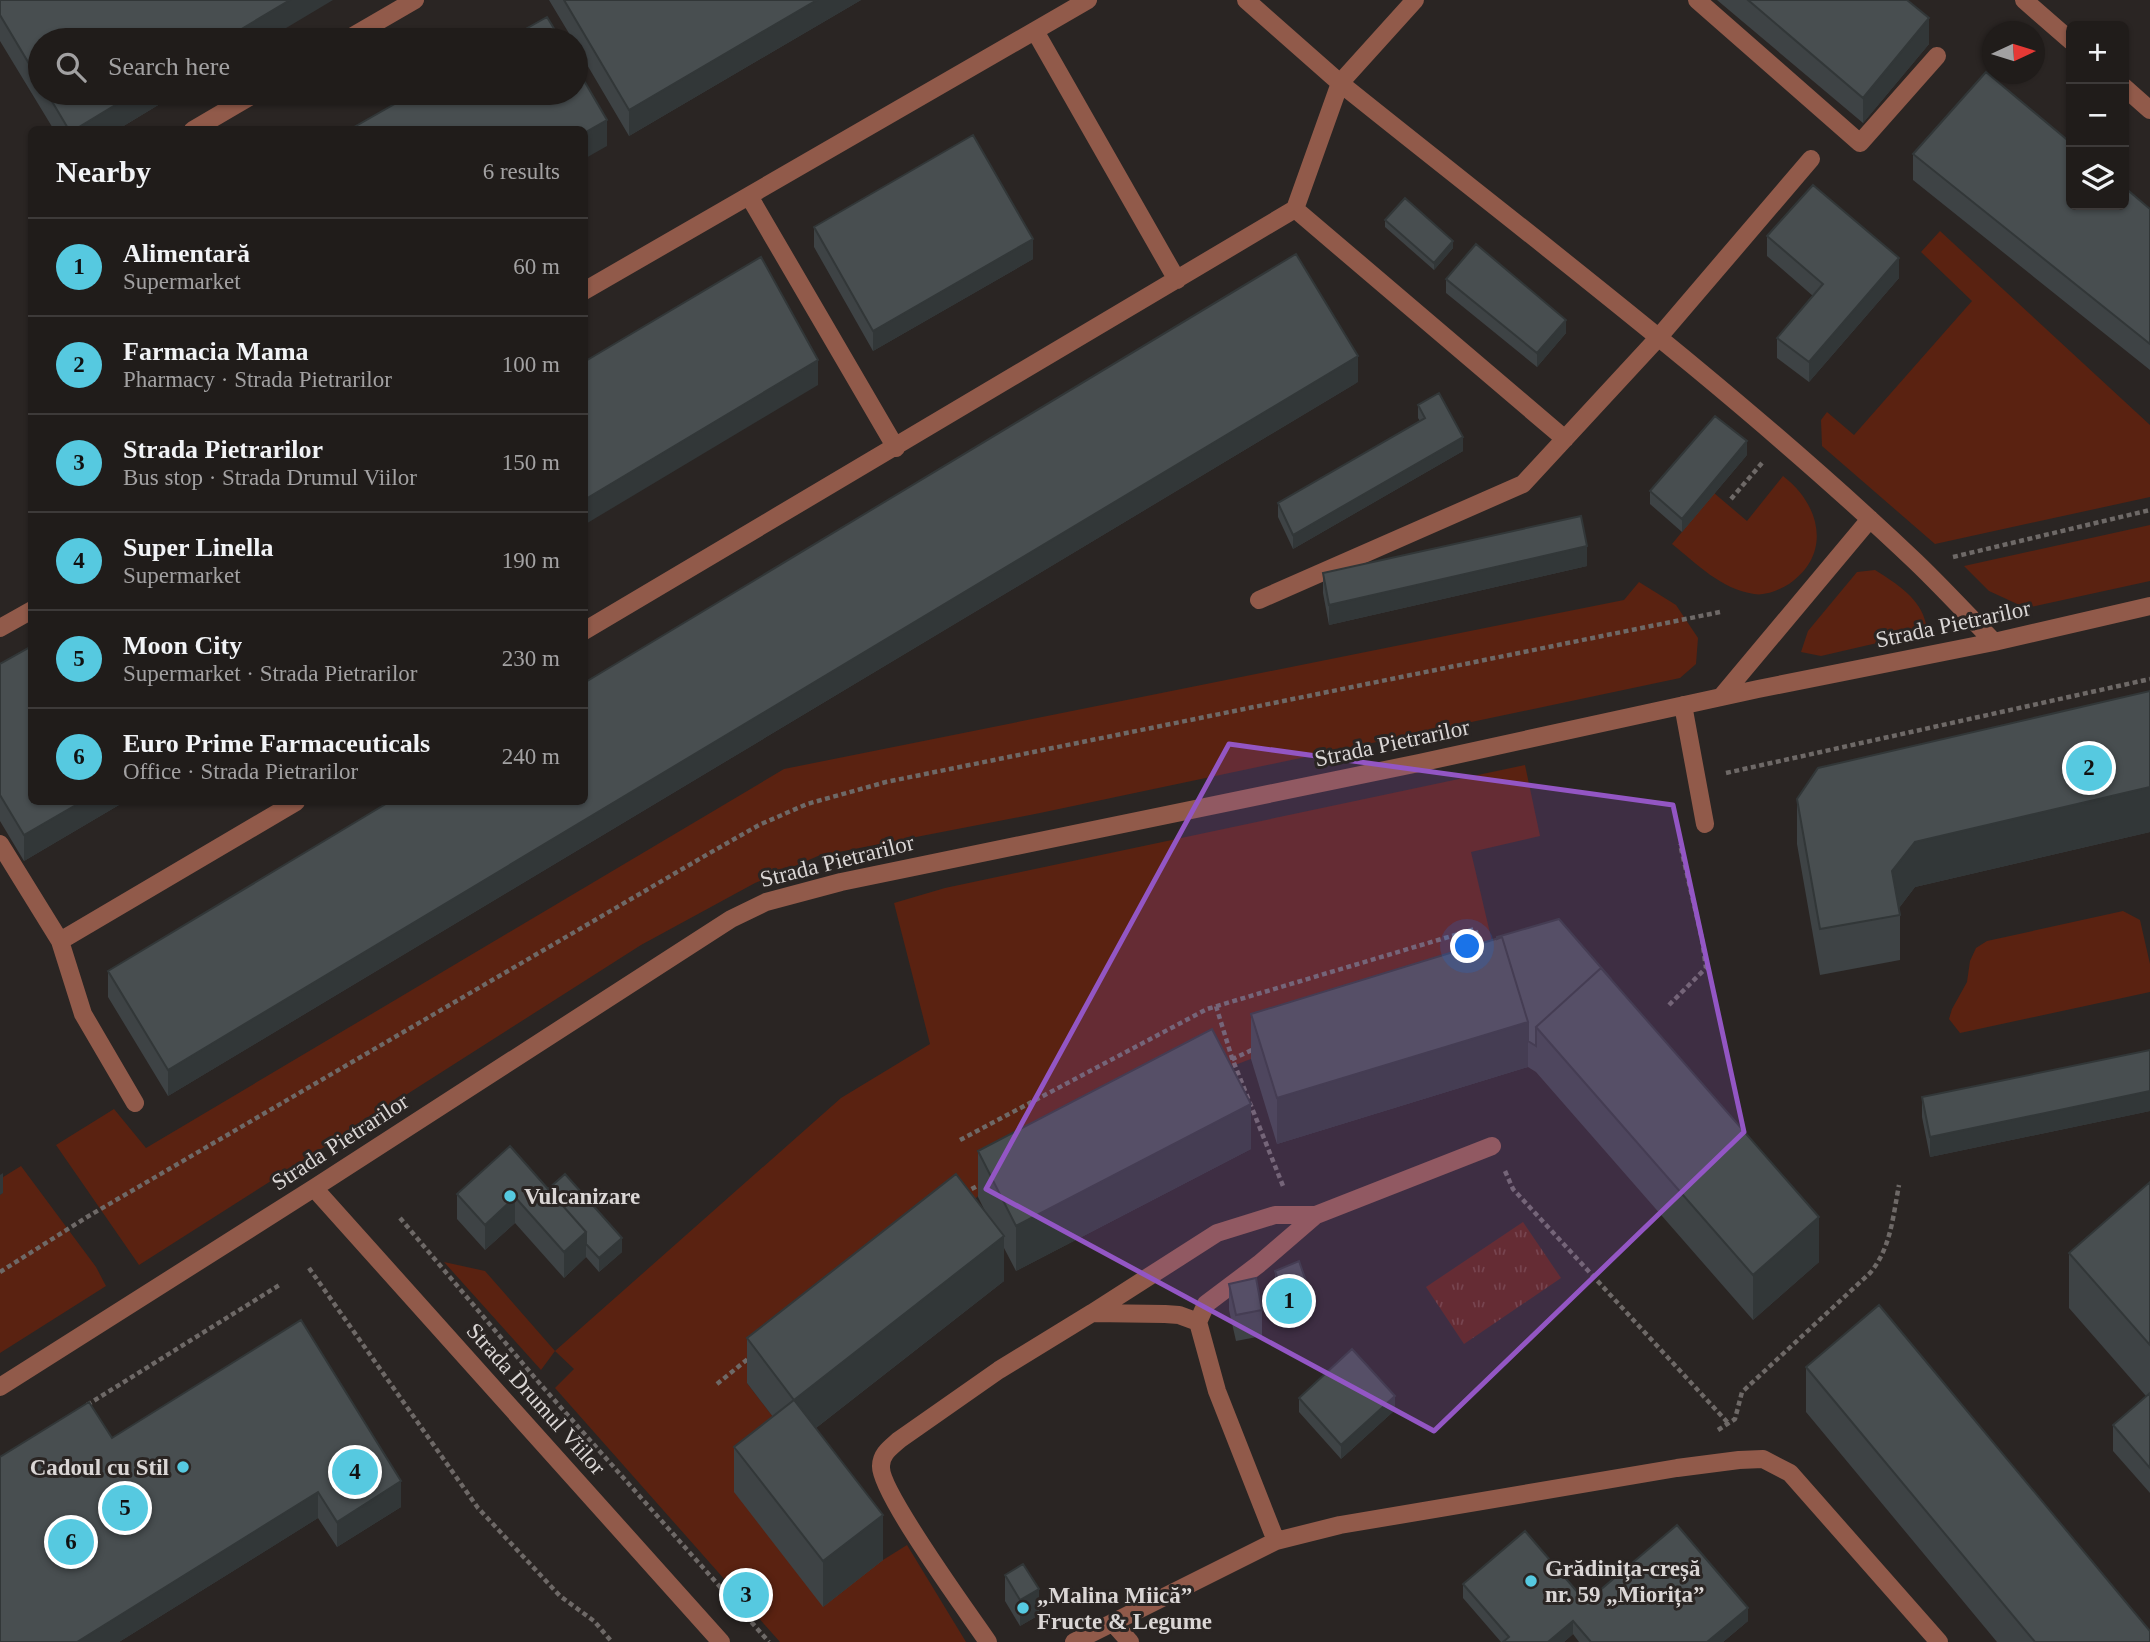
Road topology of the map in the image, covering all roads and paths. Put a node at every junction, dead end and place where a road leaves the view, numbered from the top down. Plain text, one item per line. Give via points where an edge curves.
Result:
1 (415, 0) edge
2 (1088, 0) edge
3 (1246, 0) edge
4 (1415, 0) edge
5 (1697, 0) edge
6 (2024, 0) edge
7 (367, 28) edge
8 (1035, 31) junction
9 (2066, 37) edge
10 (1937, 56) dead end
11 (1340, 83) junction
12 (2129, 91) edge
13 (236, 105) edge
14 (2150, 110) edge
15 (200, 126) edge
16 (1811, 159) dead end
17 (749, 197) junction
18 (1295, 209) junction
19 (1177, 280) junction
20 (588, 289) edge
21 (1658, 338) junction
22 (1565, 439) junction
23 (1780, 441) junction
24 (896, 448) junction
25 (1731, 499) dead end
26 (2150, 510) edge
27 (1870, 519) junction
28 (1918, 565) junction
29 (1259, 600) dead end
30 (2150, 606) edge
31 (28, 612) edge
32 (0, 628) edge
33 (588, 629) edge
34 (1994, 642) junction
35 (2150, 679) edge
36 (1721, 697) junction
37 (1683, 705) junction
38 (1697, 779) junction
39 (291, 805) edge
40 (1704, 817) joint
41 (0, 844) edge
42 (60, 941) junction
43 (1482, 953) edge
44 (1669, 1005) dead end
45 (1216, 1006) junction
46 (1257, 1048) edge
47 (1232, 1058) junction
48 (1220, 1064) edge
49 (135, 1103) dead end
50 (960, 1140) dead end
51 (1492, 1146) joint
52 (990, 1180) edge
53 (1899, 1185) dead end
54 (314, 1188) junction
55 (955, 1200) edge
56 (1297, 1215) junction
57 (1316, 1215) junction
58 (400, 1218) dead end
59 (309, 1268) dead end
60 (281, 1284) dead end
61 (1092, 1313) junction
62 (1198, 1322) junction
63 (759, 1350) edge
64 (717, 1384) dead end
65 (0, 1387) edge
66 (82, 1408) edge
67 (1729, 1424) junction
68 (1677, 1468) junction
69 (1276, 1541) junction
70 (1113, 1623) junction
71 (612, 1642) edge
72 (721, 1642) edge
73 (769, 1642) edge
74 (988, 1642) edge
75 (1074, 1642) edge
76 (1130, 1642) edge
77 (1939, 1642) edge

1 - 7 street
2 - 8 street
3 - 11 street
4 - 11 street
5 - 10 street via 1860,144
6 - 9 street
8 - 17 street
8 - 19 street
11 - 18 street
11 - 21 street
12 - 14 street
13 - 15 street
16 - 21 street
17 - 20 street
17 - 24 street
18 - 19 street
18 - 22 street
19 - 24 street
21 - 22 street
21 - 23 street
22 - 29 street via 1523,484
23 - 25 path
23 - 27 street
24 - 33 street
26 - 28 path
27 - 28 street
27 - 36 street
28 - 34 street
30 - 34 street, Strada Pietrarilor
31 - 32 street
34 - 36 street, Strada Pietrarilor
35 - 38 path
36 - 37 street, Strada Pietrarilor
37 - 38 street
37 - 54 street, Strada Pietrarilor via 841,882 766,902 731,919
38 - 40 street
39 - 42 street
40 - 44 path via 1680,827 1678,833 1706,968
41 - 42 street
42 - 49 street via 83,1014
43 - 45 path via 1475,929
45 - 47 path
45 - 50 path
46 - 47 path
47 - 48 path
47 - 56 path
51 - 57 street
51 - 67 path via 1513,1189
52 - 55 path
53 - 67 path via 1880,1261 1742,1392 1737,1414
54 - 65 street, Strada Pietrarilor
54 - 72 street, Strada Drumul Viilor
56 - 57 street
56 - 61 street via 1275,1215 1217,1233
57 - 62 street via 1206,1304
58 - 73 path
59 - 71 path via 478,1508 560,1597 594,1621
60 - 66 path
61 - 62 street via 1179,1315
61 - 74 street via 999,1370 885,1453 883,1482
62 - 69 street via 1217,1391
63 - 64 path
67 - 68 path via 1696,1443
68 - 69 street via 1340,1524
68 - 77 street via 1763,1459 1790,1473
69 - 70 street
70 - 75 street
70 - 76 street

